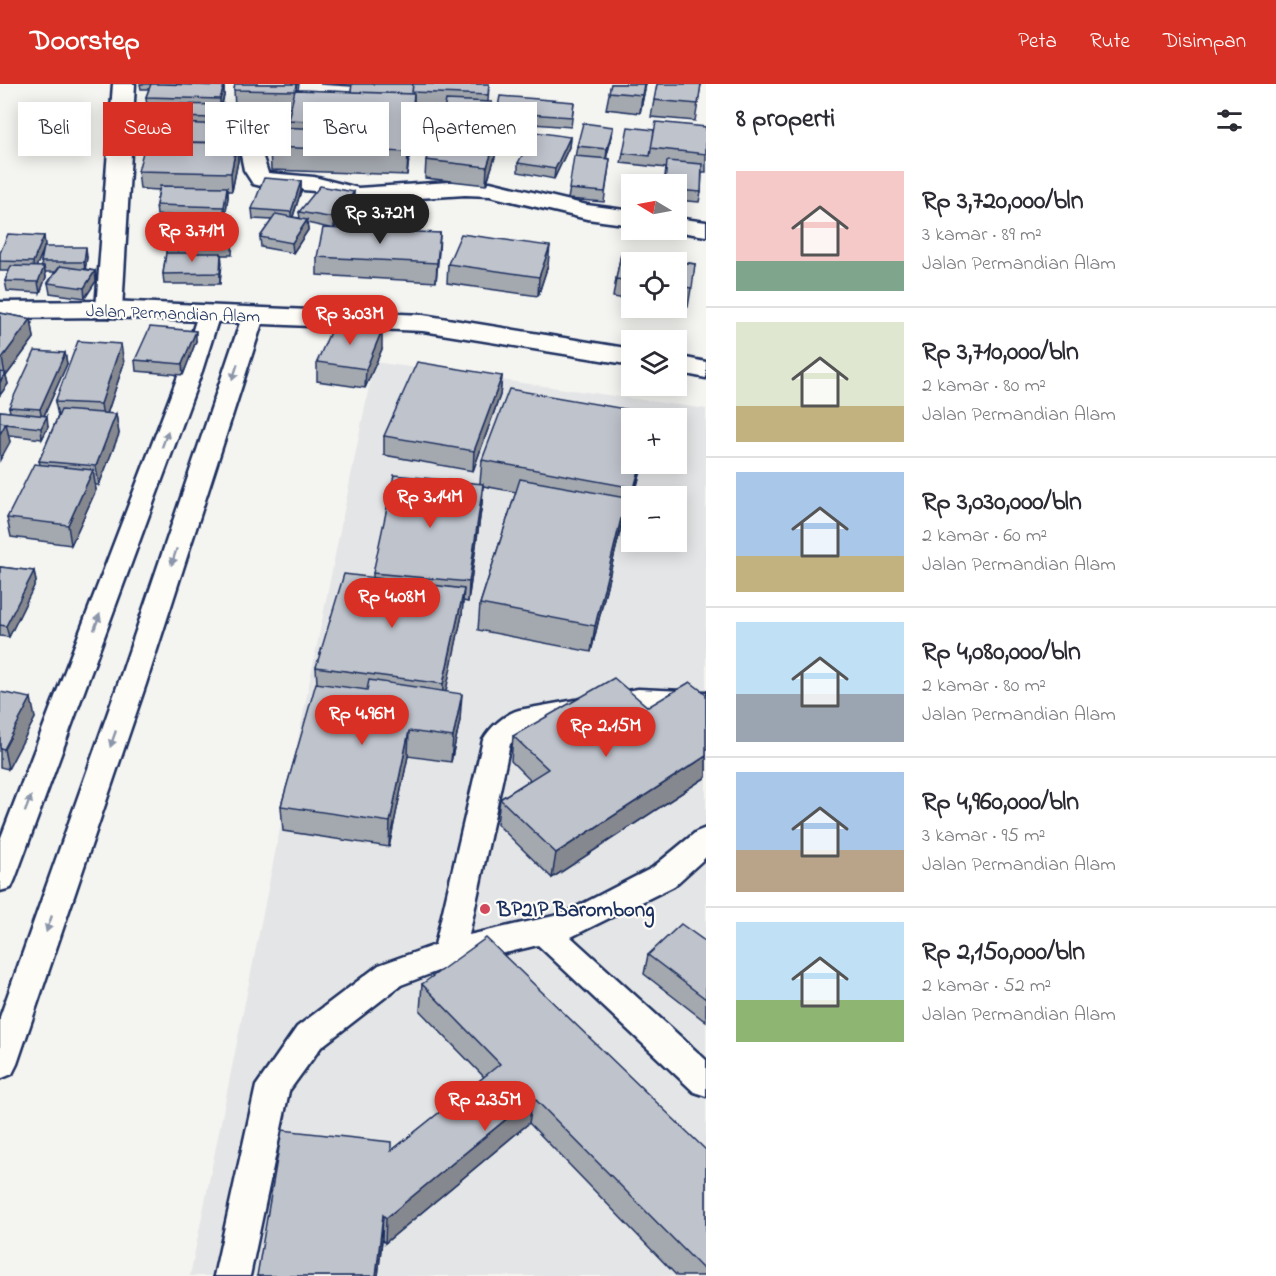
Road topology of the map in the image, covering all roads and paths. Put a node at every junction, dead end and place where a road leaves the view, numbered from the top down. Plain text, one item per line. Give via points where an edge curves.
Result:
1 (124, 84) edge
2 (252, 156) edge
3 (621, 217) edge
4 (687, 227) edge
5 (706, 230) edge
6 (110, 309) junction
7 (0, 310) edge
8 (209, 314) junction
9 (253, 317) junction
10 (621, 355) edge
11 (687, 366) edge
12 (706, 370) edge
13 (706, 702) edge
14 (706, 840) edge
15 (0, 879) edge
16 (543, 931) junction
17 (449, 953) junction
18 (0, 1064) edge
19 (706, 1080) edge
20 (232, 1276) edge

1 - 6 street
2 - 3 street via 261,179 314,184 358,195 490,189
4 - 5 street
6 - 7 street, Jalan Permandian Alam
6 - 8 street, Jalan Permandian Alam
8 - 9 street, Jalan Permandian Alam
15 -> 8 lane
9 - 10 street, Jalan Permandian Alam via 423,323
9 -> 18 lane via 132,684
11 - 12 street
13 - 17 lane via 638,699 519,720 497,740
14 - 16 lane via 663,877 569,925
16 - 17 lane
16 - 19 lane
17 - 20 lane via 390,975 309,1038 273,1086

